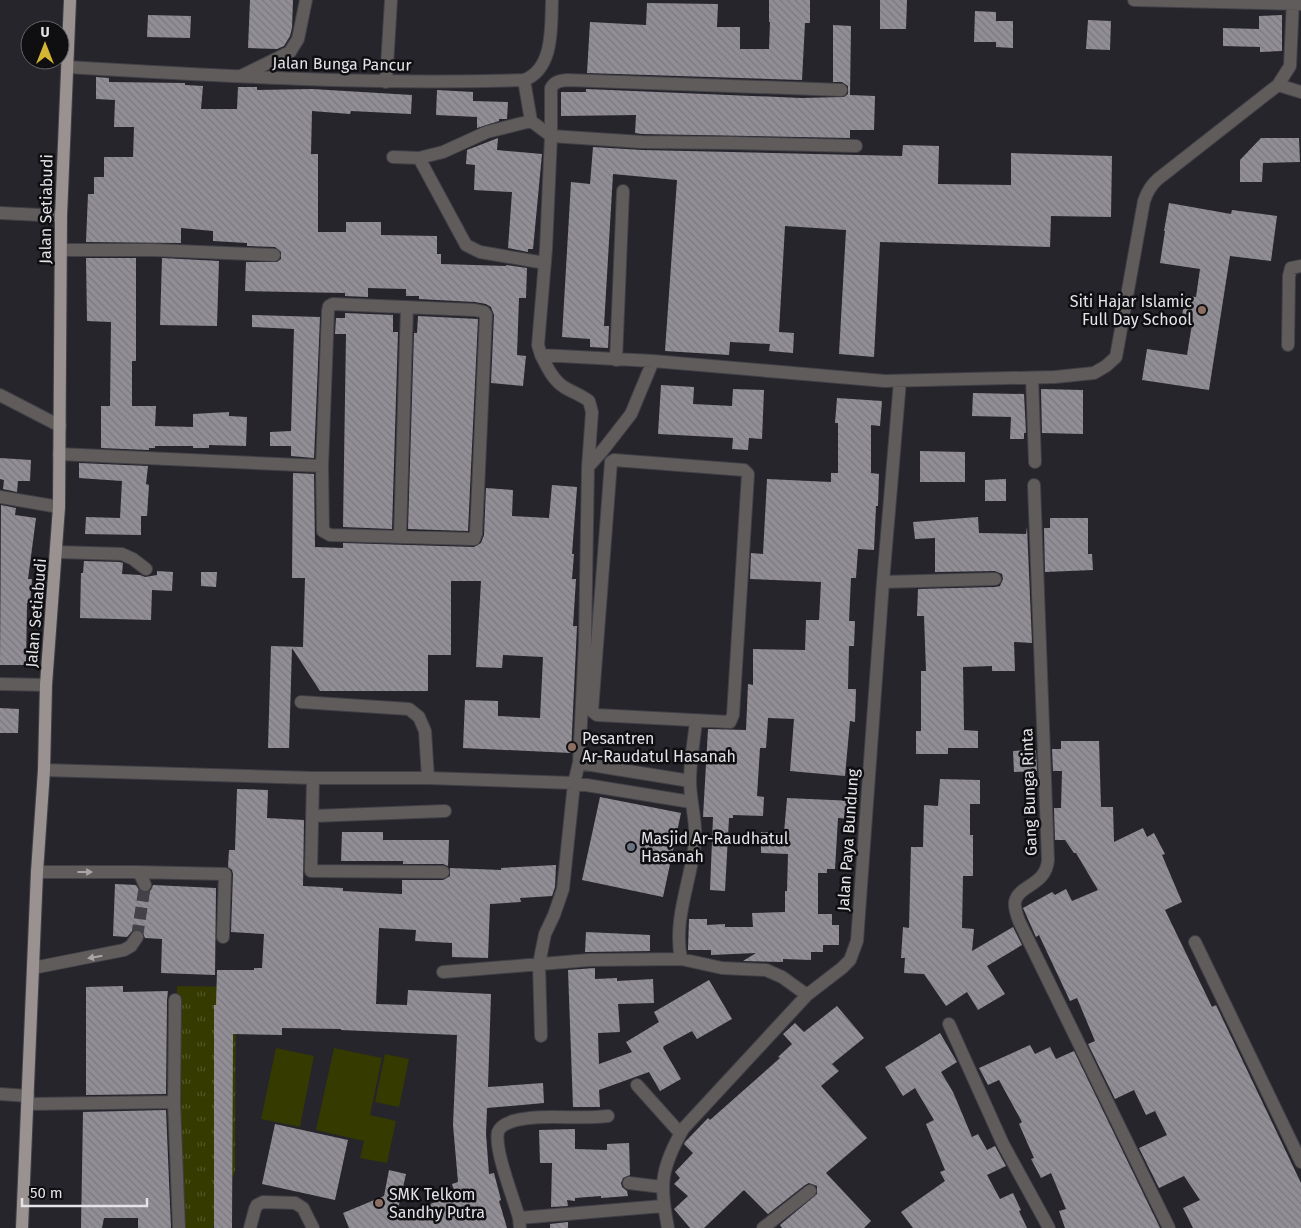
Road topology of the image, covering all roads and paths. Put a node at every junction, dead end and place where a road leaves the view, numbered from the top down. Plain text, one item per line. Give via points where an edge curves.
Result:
1 (70, 0) edge
2 (306, 0) edge
3 (391, 0) edge
4 (552, 0) edge
5 (1134, 0) edge
6 (1217, 1) edge
7 (1296, 3) edge
8 (69, 20) edge
9 (70, 67) edge
10 (68, 70) edge
11 (239, 77) junction
12 (524, 80) junction
13 (386, 82) junction
14 (1278, 85) junction
15 (842, 90) dead end
16 (1301, 92) edge
17 (531, 121) junction
18 (551, 136) junction
19 (856, 146) dead end
20 (393, 157) dead end
21 (419, 158) junction
22 (623, 191) dead end
23 (0, 213) edge
24 (61, 216) junction
25 (61, 250) junction
26 (274, 254) dead end
27 (545, 263) junction
28 (1301, 266) edge
29 (407, 306) junction
30 (1288, 345) dead end
31 (541, 355) junction
32 (616, 360) junction
33 (652, 361) junction
34 (1032, 378) junction
35 (900, 381) junction
36 (0, 395) edge
37 (60, 426) junction
38 (60, 454) junction
39 (1035, 462) dead end
40 (322, 466) junction
41 (588, 467) junction
42 (1034, 485) dead end
43 (0, 497) edge
44 (59, 507) junction
45 (400, 536) junction
46 (57, 552) junction
47 (146, 569) dead end
48 (994, 579) dead end
49 (883, 582) junction
50 (0, 684) edge
51 (46, 685) junction
52 (301, 702) dead end
53 (696, 721) junction
54 (579, 763) junction
55 (44, 770) junction
56 (312, 778) junction
57 (428, 778) junction
58 (690, 781) junction
59 (574, 784) junction
60 (691, 802) junction
61 (445, 810) dead end
62 (313, 816) junction
63 (37, 872) junction
64 (135, 872) junction
65 (443, 872) dead end
66 (145, 885) dead end
67 (223, 937) dead end
68 (137, 938) dead end
69 (1195, 942) dead end
70 (682, 959) junction
71 (539, 964) junction
72 (33, 968) junction
73 (443, 972) dead end
74 (807, 995) junction
75 (175, 1000) dead end
76 (949, 1024) dead end
77 (541, 1036) dead end
78 (637, 1085) dead end
79 (0, 1094) edge
80 (28, 1100) junction
81 (174, 1102) junction
82 (608, 1116) dead end
83 (680, 1134) junction
84 (1301, 1162) edge
85 (629, 1183) dead end
86 (662, 1187) junction
87 (810, 1191) dead end
88 (663, 1206) junction
89 (520, 1223) edge
90 (22, 1228) edge
91 (179, 1228) edge
92 (250, 1228) edge
93 (313, 1228) edge
94 (668, 1228) edge
95 (763, 1228) edge
96 (1049, 1228) edge
97 (1169, 1228) edge

1 - 8 main road, Jalan Setiabudi
2 - 11 street via 298,39 290,52
3 - 13 street
4 - 12 street via 547,54 541,69
5 - 6 street
6 - 7 street
7 - 14 street via 1290,66
9 - 11 street, Jalan Bunga Pancur
10 - 24 main road, Jalan Setiabudi
11 - 13 street, Jalan Bunga Pancur
12 - 13 street, Jalan Bunga Pancur
12 - 17 street
14 - 16 street
14 - 34 street via 1152,184 1144,201 1116,357 1094,373
15 - 18 street via 558,81 551,88
17 - 18 street
17 - 21 street via 487,132 443,152
18 - 19 street via 642,142
18 - 27 street
20 - 21 street
21 - 27 street via 466,245 480,252
22 - 32 street
23 - 24 street
24 - 25 main road, Jalan Setiabudi
25 - 26 street
25 - 37 main road, Jalan Setiabudi
27 - 31 street via 538,345
28 - 30 street via 1291,268 1289,276
29 - 40 street via 329,306
29 - 45 street
29 - 45 street via 480,310 486,317 475,537 470,540
31 - 32 street
31 - 41 street via 550,373 563,387 589,400 592,412
32 - 33 street
33 - 35 street
33 - 41 street via 631,414
34 - 35 street
34 - 39 street
35 - 49 street, Jalan Paya Bundung
36 - 37 street
37 - 38 main road, Jalan Setiabudi
38 - 40 street
38 - 44 main road, Jalan Setiabudi
40 - 45 street via 324,533 330,536
41 - 54 street
42 - 97 street, Gang Bunga Rinta via 1048,860 1045,874 1018,896 1016,911
43 - 44 street
44 - 46 main road, Jalan Setiabudi
46 - 47 street via 122,554
46 - 51 main road, Jalan Setiabudi
48 - 49 street
49 - 74 street, Jalan Paya Bundung via 857,941 850,960
50 - 51 street
51 - 55 main road, Jalan Setiabudi
52 - 57 street via 409,709 419,717 425,731
53 - 53 street via 726,723 733,715 748,474 744,470 614,460 592,711 597,715
53 - 58 street
54 - 58 street
54 - 59 street
55 - 56 street
55 - 63 main road, Jalan Setiabudi
56 - 57 street
56 - 62 street
57 - 59 street
58 - 60 street
59 - 60 street
59 - 71 street via 563,889 545,934
60 - 70 street via 695,838 681,908
61 - 62 street
62 - 65 street via 311,870
63 -> 64 street
63 - 72 main road, Jalan Setiabudi
64 - 66 street via 140,874
64 - 67 street via 225,874
68 -> 72 street via 131,946 117,952
69 - 84 street
70 - 71 street
70 - 74 street via 722,968 766,970
71 - 73 street
71 - 77 street
72 - 80 main road, Jalan Setiabudi
74 - 83 street, Jalan Paya Bundung
75 - 81 street
76 - 96 street via 1003,1144
78 - 83 street
79 - 80 street
80 - 81 street
80 - 90 main road, Jalan Setiabudi
81 - 91 street
82 - 89 street via 550,1117 512,1121 502,1126 498,1132 499,1148
83 - 86 street, Jalan Paya Bundung via 669,1154
85 - 86 street
86 - 88 street, Jalan Paya Bundung
87 - 95 street
88 - 89 street
88 - 94 street, Jalan Paya Bundung
92 - 93 street via 257,1205 262,1202 295,1203 302,1208

